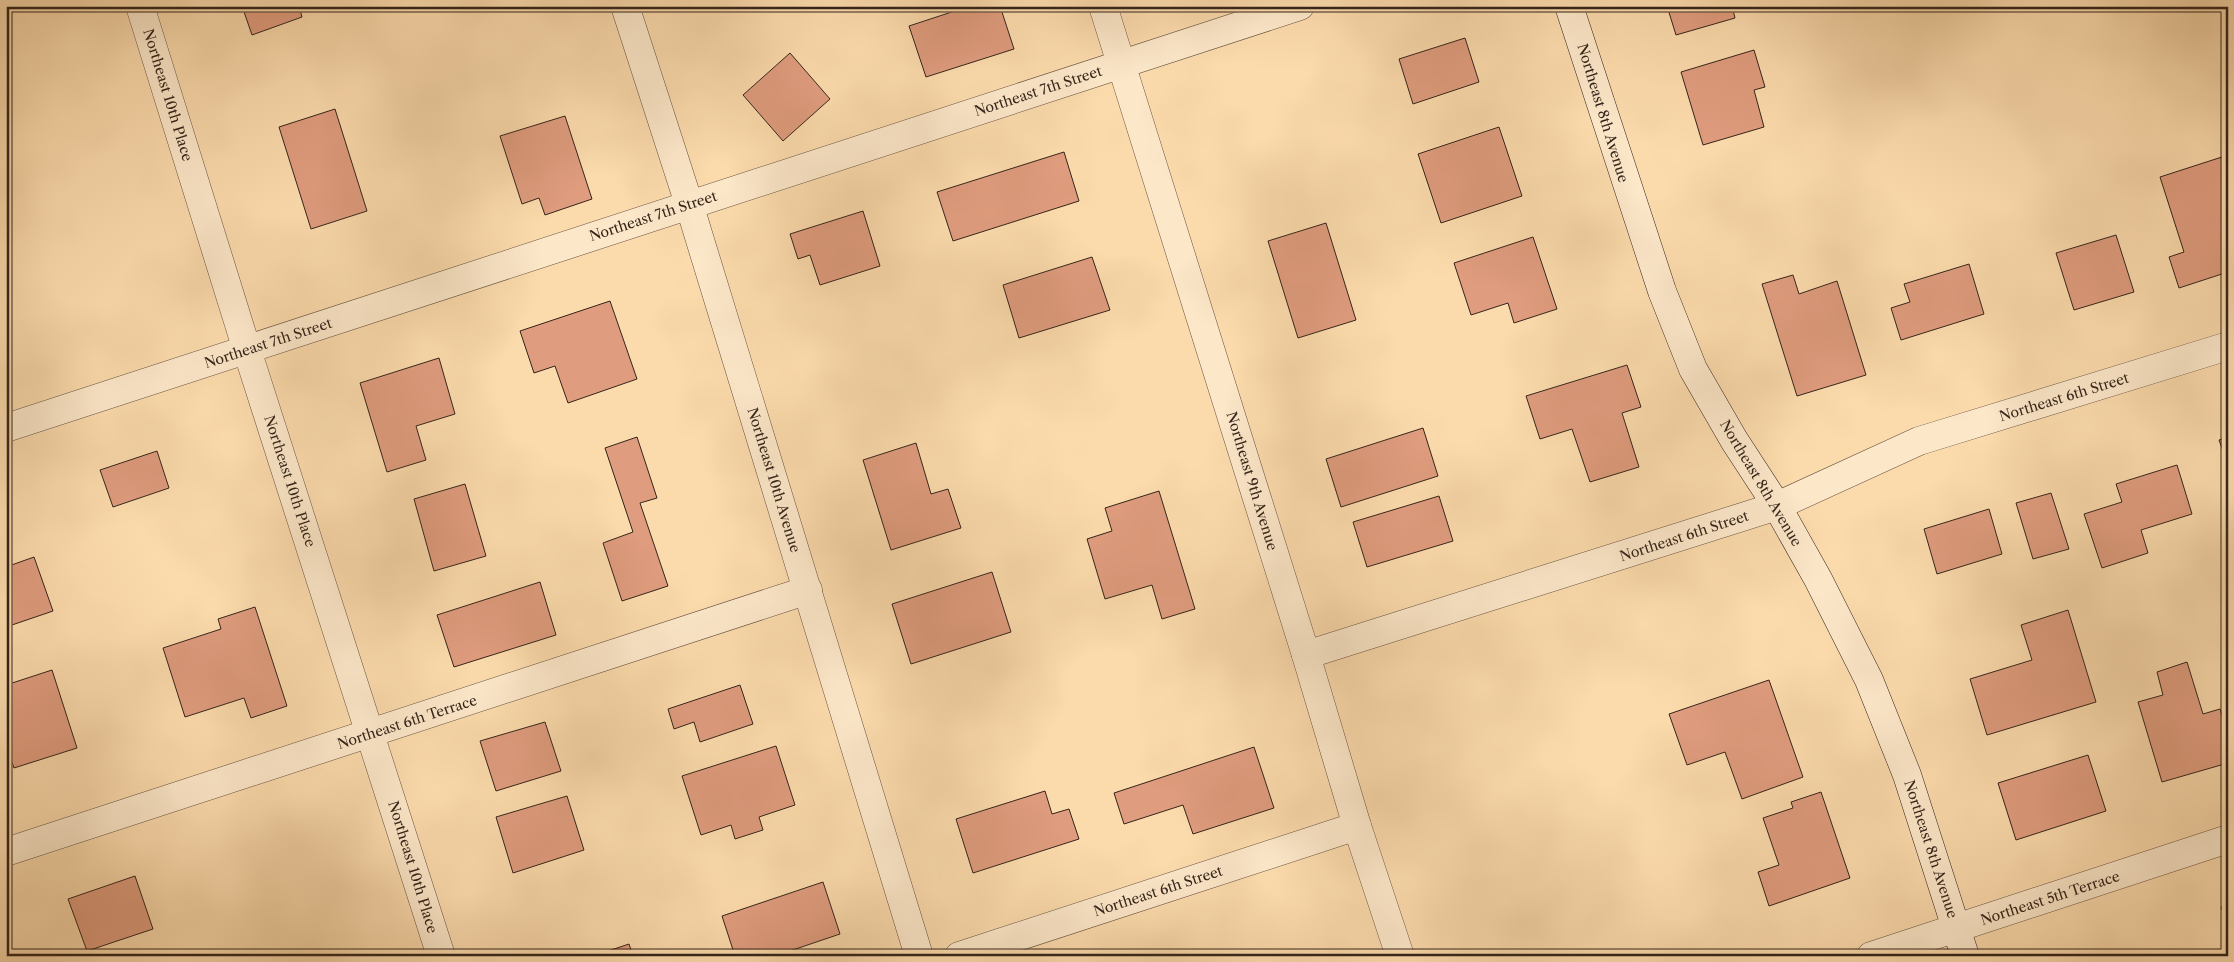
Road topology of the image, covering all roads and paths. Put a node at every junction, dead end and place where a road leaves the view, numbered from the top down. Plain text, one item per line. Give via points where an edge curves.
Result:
1 (140, 6) edge
2 (625, 6) edge
3 (1103, 6) edge
4 (1300, 6) edge
5 (1570, 6) edge
6 (1121, 64) junction
7 (689, 204) junction
8 (2228, 346) edge
9 (247, 350) junction
10 (6, 428) edge
11 (1777, 506) junction
12 (808, 590) junction
13 (1306, 655) junction
14 (371, 734) junction
15 (1357, 826) junction
16 (2228, 838) edge
17 (6, 852) edge
18 (1957, 928) junction
19 (441, 956) edge
20 (919, 956) edge
21 (959, 956) edge
22 (1400, 956) edge
23 (1871, 956) edge
24 (1965, 956) edge

1 - 9 street, Northeast 10th Place
2 - 7 street, Northeast 10th Avenue
3 - 6 street, Northeast 9th Avenue
4 - 6 street, Northeast 7th Street
5 - 11 street, Northeast 8th Avenue via 1658,282 1693,369
6 - 7 street, Northeast 7th Street
6 - 13 street, Northeast 9th Avenue
7 - 9 street, Northeast 7th Street
7 - 12 street, Northeast 10th Avenue
8 - 11 street, Northeast 6th Street via 1919,441
9 - 10 street, Northeast 7th Street
9 - 14 street, Northeast 10th Place
11 - 13 street, Northeast 6th Street
11 - 18 street, Northeast 8th Avenue via 1869,680 1907,775
12 - 14 street, Northeast 6th Terrace
12 - 20 street, Northeast 10th Avenue
13 - 15 street, Northeast 9th Avenue
14 - 17 street, Northeast 6th Terrace
14 - 19 street, Northeast 10th Place
15 - 21 street, Northeast 6th Street
15 - 22 street, Northeast 9th Avenue
16 - 18 street, Northeast 5th Terrace
18 - 23 street, Northeast 5th Terrace
18 - 24 street, Northeast 8th Avenue

